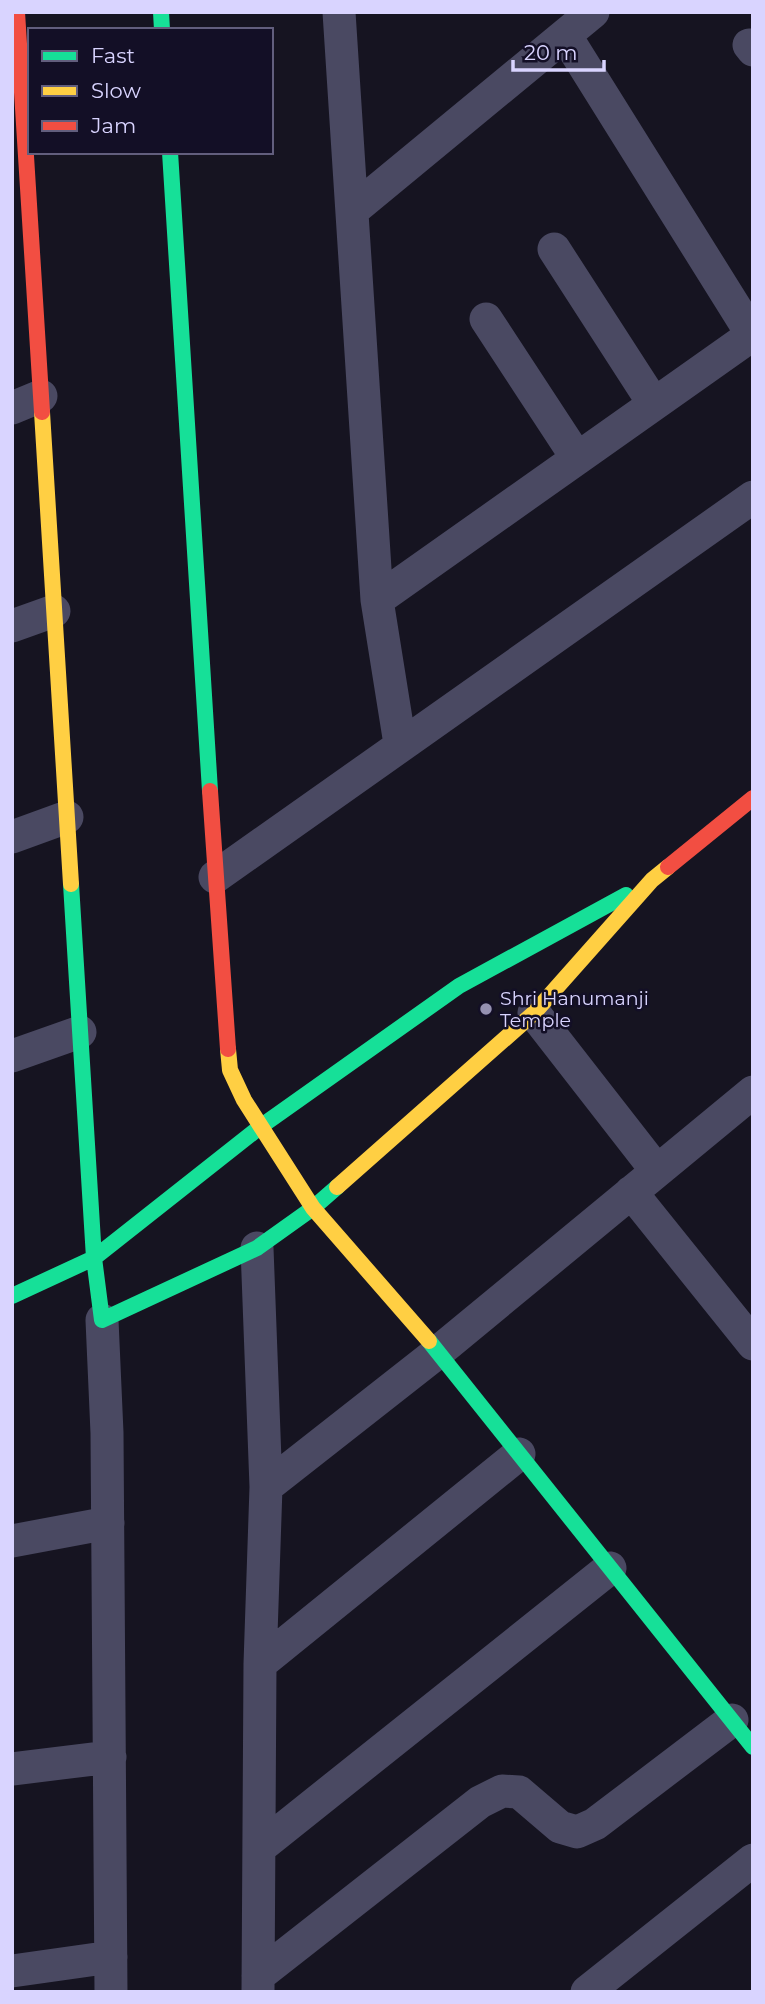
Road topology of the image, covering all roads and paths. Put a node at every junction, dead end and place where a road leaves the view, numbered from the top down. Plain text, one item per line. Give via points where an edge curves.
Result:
1 (17, 12) edge
2 (339, 12) edge
3 (576, 21) edge
4 (16, 46) edge
5 (170, 154) edge
6 (353, 210) junction
7 (21, 224) edge
8 (554, 249) dead end
9 (486, 319) dead end
10 (752, 335) edge
11 (27, 402) edge
12 (654, 404) junction
13 (577, 458) junction
14 (753, 497) edge
15 (377, 600) junction
16 (54, 611) junction
17 (12, 626) edge
18 (400, 744) junction
19 (753, 799) edge
20 (66, 817) junction
21 (12, 836) edge
22 (215, 877) junction
23 (653, 880) junction
24 (534, 1013) junction
25 (80, 1032) junction
26 (12, 1055) edge
27 (753, 1092) edge
28 (260, 1127) junction
29 (657, 1171) junction
30 (631, 1192) junction
31 (313, 1208) junction
32 (257, 1248) junction
33 (94, 1258) junction
34 (12, 1296) edge
35 (102, 1320) junction
36 (750, 1335) edge
37 (438, 1352) junction
38 (519, 1454) junction
39 (266, 1488) junction
40 (108, 1523) junction
41 (12, 1541) edge
42 (610, 1568) junction
43 (260, 1664) junction
44 (732, 1720) junction
45 (753, 1747) edge
46 (110, 1757) junction
47 (12, 1769) edge
48 (258, 1848) junction
49 (753, 1860) edge
50 (111, 1957) junction
51 (12, 1971) edge
52 (258, 1984) edge
53 (111, 1992) edge
54 (587, 1992) edge

1 - 4 street
2 - 6 street
3 - 6 street
3 - 10 street
4 - 7 street
5 - 22 street
6 - 15 street
7 - 11 street
8 - 12 street
9 - 13 street
10 - 12 street
11 - 16 street
12 - 13 street
13 - 15 street
14 - 18 street
15 - 18 street
16 - 17 street
16 - 20 street
18 - 22 street
19 - 23 street
20 - 21 street
20 - 25 street
22 - 28 street via 229,1070
23 - 24 street
23 - 28 street via 459,986
24 - 29 street
24 - 31 street
25 - 26 street
25 - 33 street
27 - 29 street
28 - 31 street
28 - 33 street
29 - 30 street
30 - 36 street
30 - 37 street
31 - 32 street
31 - 37 street
32 - 35 street
32 - 39 street
33 - 34 street
33 - 35 street
35 - 40 street
37 - 38 street
37 - 39 street
38 - 42 street
38 - 43 street
39 - 43 street
40 - 41 street
40 - 46 street
42 - 44 street
42 - 48 street
43 - 48 street
44 - 45 street
44 - 52 street via 595,1824 577,1832 560,1827 519,1792 502,1791 480,1802
46 - 47 street
46 - 50 street
48 - 52 street
49 - 54 street
50 - 51 street
50 - 53 street

